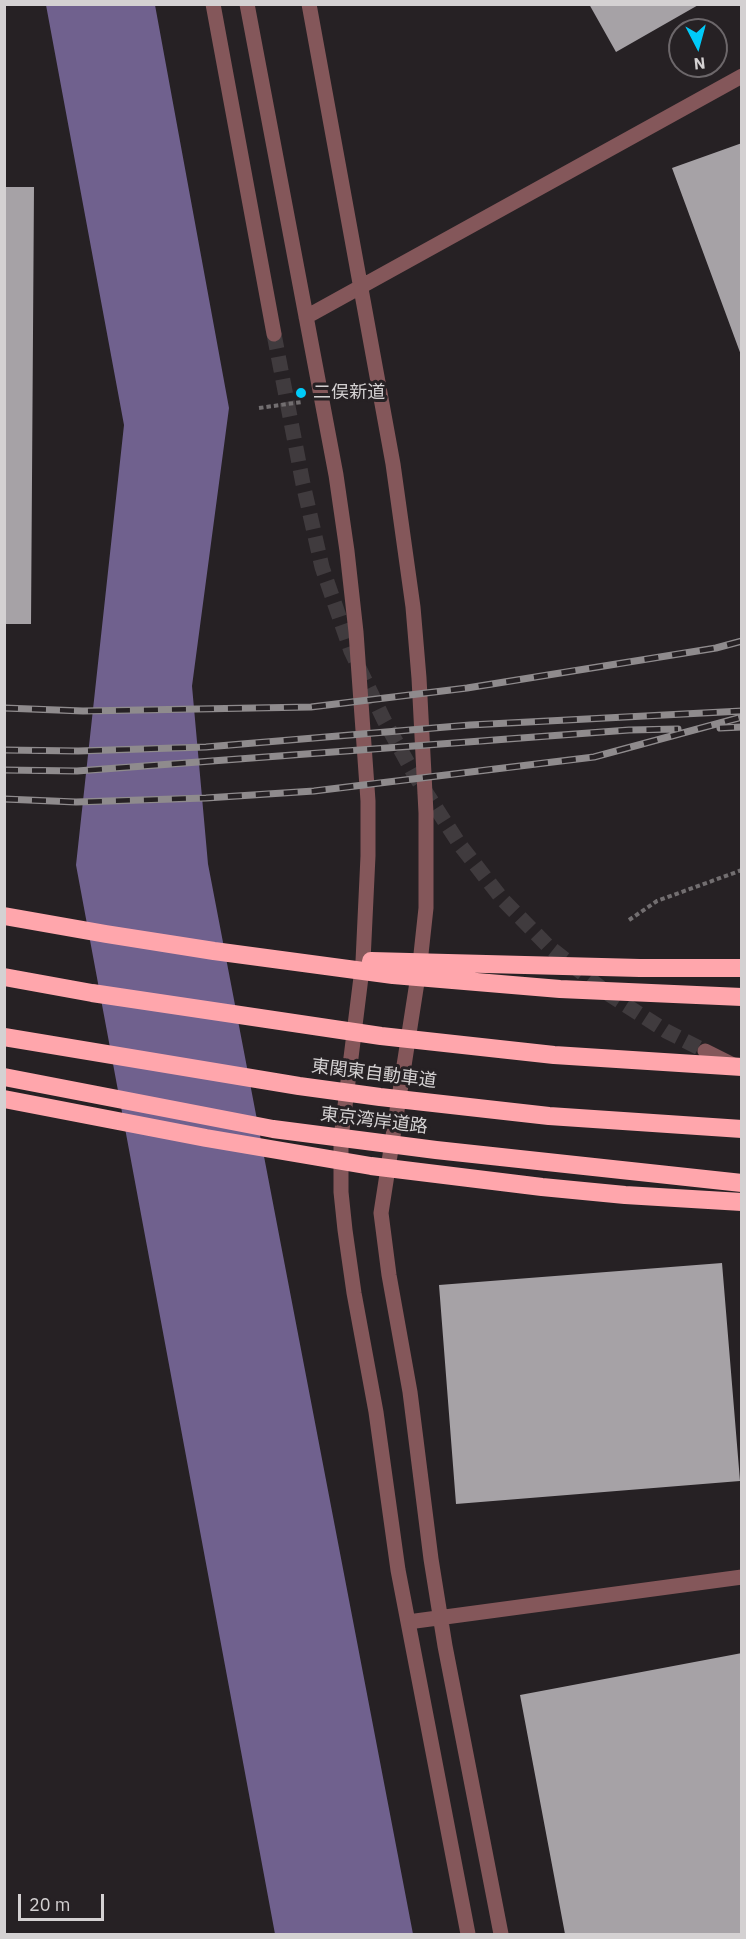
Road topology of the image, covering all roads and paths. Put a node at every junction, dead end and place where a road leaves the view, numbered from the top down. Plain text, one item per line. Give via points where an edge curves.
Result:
1 (213, 4) edge
2 (247, 4) edge
3 (309, 4) edge
4 (741, 76) edge
5 (361, 286) junction
6 (306, 317) junction
7 (274, 334) tunnel mouth
8 (321, 399) junction
9 (259, 408) dead end
10 (741, 870) edge
11 (4, 916) edge
12 (629, 920) dead end
13 (4, 927) edge
14 (363, 961) junction
15 (420, 963) junction
16 (741, 968) edge
17 (4, 977) edge
18 (741, 997) edge
19 (4, 1036) edge
20 (705, 1051) tunnel mouth
21 (741, 1067) edge
22 (4, 1077) edge
23 (4, 1099) edge
24 (741, 1129) edge
25 (341, 1138) junction
26 (392, 1144) junction
27 (741, 1183) edge
28 (741, 1202) edge
29 (741, 1577) edge
30 (441, 1618) junction
31 (408, 1622) junction
32 (468, 1935) edge
33 (501, 1935) edge

1 - 7 street
2 - 6 street
3 - 5 street
4 - 5 street
5 - 6 street
5 - 15 street via 413,607 427,874
6 - 8 street
8 - 9 path
8 - 14 street via 347,551 363,715 368,856
10 - 12 path via 657,901
11 - 18 highway via 214,951 393,975 560,989
13 - 14 highway via 214,954
14 - 15 highway
14 - 25 street
15 - 16 highway
15 - 26 street
17 - 21 highway via 381,1036 554,1055
19 - 24 highway, 東関東自動車道 via 380,1097 549,1116
20 - 21 street
22 - 25 highway, 東京湾岸道路 via 273,1129
23 - 28 highway via 371,1166 554,1188
25 - 26 highway, 東京湾岸道路
25 - 31 street via 345,1230
26 - 27 highway, 東京湾岸道路
26 - 30 street via 381,1213
29 - 30 street
30 - 31 street
30 - 33 street
31 - 32 street

